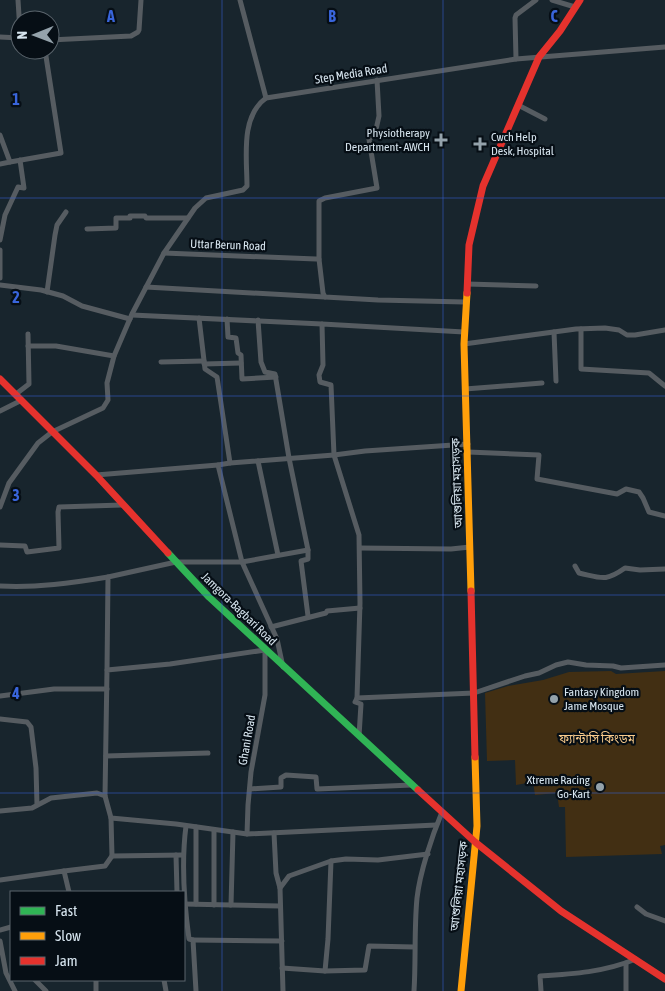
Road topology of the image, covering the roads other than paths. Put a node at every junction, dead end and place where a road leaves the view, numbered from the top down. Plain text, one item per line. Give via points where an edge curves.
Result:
1 (141, 0) edge
2 (240, 0) edge
3 (536, 0) edge
4 (552, 0) edge
5 (578, 3) edge
6 (60, 40) edge
7 (665, 47) edge
8 (539, 57) junction
9 (516, 59) junction
10 (47, 60) edge
11 (377, 80) junction
12 (266, 98) junction
13 (518, 106) junction
14 (545, 119) dead end
15 (0, 135) edge
16 (20, 160) junction
17 (10, 162) junction
18 (0, 164) edge
19 (66, 212) dead end
20 (188, 218) junction
21 (87, 229) dead end
22 (0, 240) edge
23 (0, 250) edge
24 (164, 253) junction
25 (319, 259) junction
26 (0, 278) edge
27 (466, 284) junction
28 (0, 285) edge
29 (536, 286) dead end
30 (146, 287) junction
31 (47, 292) junction
32 (325, 296) junction
33 (465, 302) junction
34 (131, 317) junction
35 (199, 318) junction
36 (228, 319) junction
37 (258, 320) junction
38 (322, 324) junction
39 (581, 328) junction
40 (665, 330) edge
41 (464, 332) junction
42 (554, 332) junction
43 (28, 334) dead end
44 (464, 344) junction
45 (28, 346) junction
46 (114, 356) junction
47 (161, 362) dead end
48 (204, 362) junction
49 (242, 363) junction
50 (276, 377) junction
51 (0, 379) edge
52 (556, 381) dead end
53 (542, 382) dead end
54 (665, 386) edge
55 (465, 389) junction
56 (16, 394) junction
57 (22, 400) junction
58 (0, 411) edge
59 (52, 432) junction
60 (468, 444) junction
61 (468, 452) junction
62 (334, 455) junction
63 (289, 458) junction
64 (258, 461) junction
65 (230, 464) junction
66 (218, 465) junction
67 (96, 475) junction
68 (2, 494) edge
69 (122, 505) junction
70 (0, 507) edge
71 (665, 516) edge
72 (0, 545) edge
73 (470, 547) junction
74 (360, 548) junction
75 (308, 550) junction
76 (278, 555) junction
77 (176, 562) junction
78 (242, 562) junction
79 (575, 566) dead end
80 (665, 569) edge
81 (108, 577) junction
82 (0, 586) edge
83 (360, 608) junction
84 (308, 616) junction
85 (271, 626) junction
86 (265, 650) junction
87 (665, 665) edge
88 (283, 668) junction
89 (107, 670) junction
90 (107, 689) junction
91 (474, 693) junction
92 (0, 696) edge
93 (357, 698) junction
94 (0, 719) edge
95 (359, 736) junction
96 (208, 753) dead end
97 (106, 756) junction
98 (413, 785) junction
99 (250, 789) junction
100 (105, 796) junction
101 (37, 805) junction
102 (0, 811) edge
103 (442, 812) junction
104 (111, 818) junction
105 (436, 825) junction
106 (186, 826) junction
107 (196, 828) junction
108 (214, 830) junction
109 (232, 832) junction
110 (274, 833) junction
111 (247, 834) junction
112 (475, 842) junction
113 (428, 854) junction
114 (176, 855) junction
115 (183, 855) junction
116 (112, 856) junction
117 (331, 861) junction
118 (64, 871) junction
119 (0, 880) edge
120 (280, 888) junction
121 (69, 891) edge
122 (177, 891) edge
123 (184, 891) edge
124 (185, 904) edge
125 (196, 904) junction
126 (214, 905) junction
127 (231, 905) junction
128 (280, 906) junction
129 (637, 907) dead end
130 (665, 921) edge
131 (193, 940) junction
132 (0, 941) edge
133 (282, 941) junction
134 (414, 947) junction
135 (637, 959) junction
136 (626, 963) junction
137 (282, 968) junction
138 (325, 971) junction
139 (665, 978) edge
140 (36, 981) edge
141 (15, 991) edge
142 (46, 991) edge
143 (196, 991) edge
144 (283, 991) edge
145 (414, 991) edge
146 (461, 991) edge
147 (541, 991) edge
148 (626, 991) edge

1 - 6 street via 139,30 131,36
2 - 12 street
3 - 9 street via 514,18
4 - 5 street
5 - 8 main road, আশুলিয়া মহাসড়ক
7 - 8 street, Step Media Road
8 - 9 street, Step Media Road
8 - 13 main road, আশুলিয়া মহাসড়ক
9 - 11 street, Step Media Road
10 - 16 street via 61,153
11 - 12 street, Step Media Road
11 - 25 street via 379,116 375,134 369,139 377,188 319,201
12 - 20 street, Uttar Berun Road via 258,104 248,127 247,186 243,190 206,198
13 - 14 street
13 - 27 main road, আশুলিয়া মহাসড়ক via 484,186 469,245
15 - 17 street
16 - 17 street
16 - 22 street via 24,188 18,188 5,215
17 - 18 street
19 - 31 street via 54,235
20 - 21 street via 130,216 116,218 116,228
20 - 24 street, Uttar Berun Road
23 - 26 street
24 - 25 street, Uttar Berun Road
24 - 30 street
25 - 32 street
27 - 29 street
27 - 33 main road, আশুলিয়া মহাসড়ক
28 - 31 street
30 - 32 street
30 - 34 street
31 - 34 street via 82,306
32 - 33 street
33 - 41 main road, আশুলিয়া মহাসড়ক
34 - 35 street
34 - 46 street
35 - 36 street
35 - 48 street
36 - 37 street
36 - 49 street via 228,337 236,338
37 - 38 street
37 - 50 street via 264,372 276,374
38 - 41 street
38 - 62 street via 323,365 319,375 320,382 331,385
39 - 40 street via 606,328 627,335
39 - 42 street
39 - 54 street via 581,369 649,373
41 - 44 main road, আশুলিয়া মহাসড়ক
42 - 44 street
42 - 52 street
43 - 45 street
44 - 55 main road, আশুলিয়া মহাসড়ক
45 - 46 street via 56,346
45 - 56 street via 28,384
46 - 59 street via 104,408
47 - 48 street
48 - 49 street
48 - 65 street via 205,369 217,377
49 - 50 street via 242,379
50 - 63 street
51 - 56 main road, Jamgora-Bagbari Road
53 - 55 street
55 - 60 main road, আশুলিয়া মহাসড়ক
56 - 57 main road, Jamgora-Bagbari Road
57 - 58 street
57 - 59 main road, Jamgora-Bagbari Road
59 - 67 main road, Jamgora-Bagbari Road
59 - 68 street via 38,443
60 - 61 main road, আশুলিয়া মহাসড়ক
60 - 62 street
61 - 71 street via 539,455 537,479 617,494 626,489 639,492 649,512
61 - 73 main road, আশুলিয়া মহাসড়ক
62 - 63 street
62 - 74 street via 359,535
63 - 64 street
63 - 75 street
64 - 65 street
64 - 76 street
65 - 66 street
66 - 67 street
66 - 78 street
67 - 69 main road, Jamgora-Bagbari Road
68 - 70 street
69 - 72 street via 59,508 59,548 27,552 25,546
69 - 77 main road, Jamgora-Bagbari Road
73 - 74 street
73 - 91 main road, আশুলিয়া মহাসড়ক
74 - 83 street
75 - 76 street
75 - 84 street via 308,559 301,561
76 - 78 street
77 - 78 street
77 - 81 street
77 - 86 main road, Jamgora-Bagbari Road
78 - 85 street
79 - 80 street via 579,573 598,578 613,577 624,568
81 - 82 street via 67,584
81 - 89 street
83 - 84 street
83 - 93 street
84 - 85 street
85 - 88 street
86 - 88 main road, Jamgora-Bagbari Road
86 - 89 street
86 - 99 street, Ghani Road via 265,694
87 - 91 street via 621,668 568,662
88 - 95 main road, Jamgora-Bagbari Road
89 - 90 street
90 - 92 street via 54,689
90 - 97 street
91 - 93 street
91 - 112 main road, আশুলিয়া মহাসড়ক
93 - 95 street via 355,702 362,704
94 - 101 street via 27,722 31,727
95 - 98 main road, Jamgora-Bagbari Road
96 - 97 street
97 - 100 street
98 - 99 street via 317,789 316,777 286,775 281,778 281,786
98 - 103 main road, Jamgora-Bagbari Road
99 - 111 street, Ghani Road
100 - 101 street via 97,793 51,798
100 - 104 street
101 - 102 street
103 - 105 street
103 - 112 main road, Jamgora-Bagbari Road
104 - 106 street
104 - 116 street
105 - 110 street
105 - 113 street
106 - 107 street
106 - 115 street
107 - 108 street
107 - 125 street
108 - 109 street
108 - 126 street
109 - 111 street
109 - 127 street
110 - 111 street
110 - 120 street
112 - 135 main road, Jamgora-Bagbari Road via 561,911
112 - 146 main road, আশুলিয়া মহাসড়ক
113 - 117 street
113 - 134 street via 418,896
114 - 115 street
114 - 116 street
114 - 122 street
115 - 123 street
116 - 118 street via 106,866
117 - 120 street via 290,876
117 - 138 street
118 - 119 street
118 - 121 street
120 - 128 street
124 - 125 street
124 - 131 street via 188,939
125 - 126 street
126 - 127 street
127 - 128 street
128 - 133 street
129 - 130 street
131 - 133 street
131 - 143 street
132 - 141 street via 6,973
133 - 137 street
134 - 138 street via 369,946 365,970
134 - 145 street
135 - 136 street
135 - 139 main road, Jamgora-Bagbari Road
136 - 147 street via 607,970 540,976
136 - 148 street
137 - 138 street
137 - 144 street
140 - 142 street

